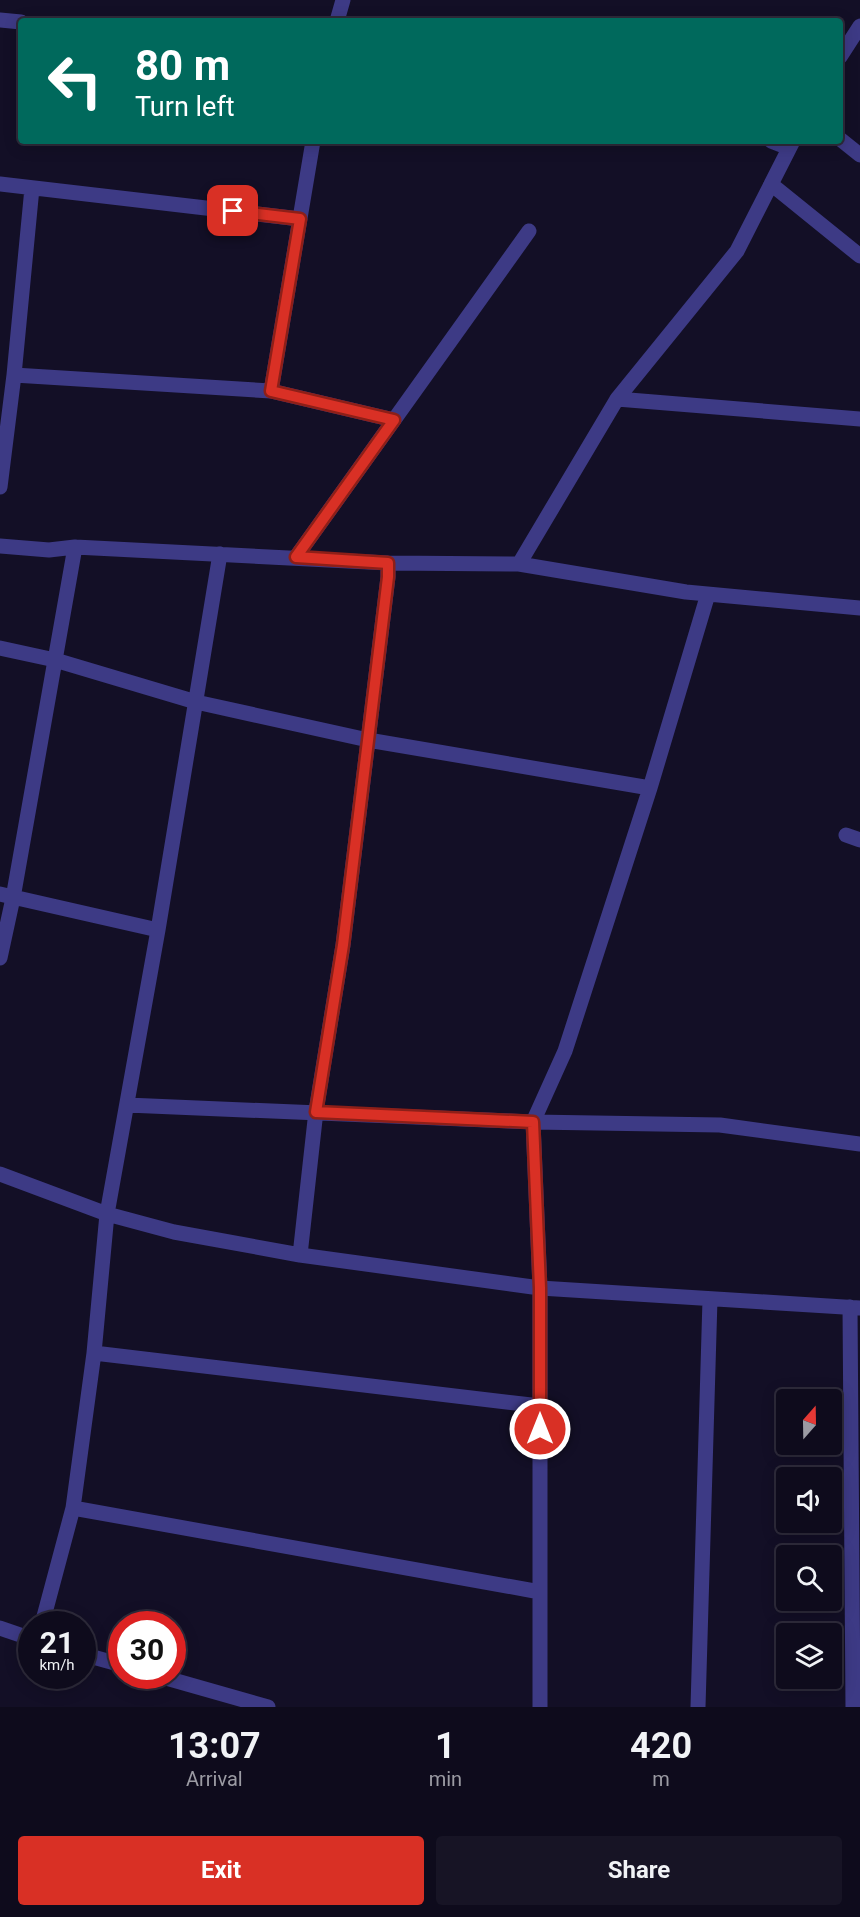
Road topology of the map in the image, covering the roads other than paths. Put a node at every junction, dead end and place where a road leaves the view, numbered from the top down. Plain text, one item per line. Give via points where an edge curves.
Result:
1 (343, 0) edge
2 (338, 18) edge
3 (0, 20) edge
4 (18, 22) edge
5 (860, 26) edge
6 (843, 52) edge
7 (843, 141) edge
8 (312, 144) edge
9 (791, 145) edge
10 (860, 155) edge
11 (0, 184) edge
12 (771, 184) junction
13 (32, 188) junction
14 (300, 219) junction
15 (529, 231) dead end
16 (860, 256) edge
17 (14, 375) junction
18 (271, 391) junction
19 (617, 399) junction
20 (860, 419) edge
21 (394, 420) junction
22 (0, 486) edge
23 (0, 546) edge
24 (75, 547) junction
25 (220, 554) junction
26 (296, 557) junction
27 (388, 563) junction
28 (519, 564) junction
29 (708, 594) junction
30 (860, 608) edge
31 (0, 648) edge
32 (55, 660) junction
33 (196, 702) junction
34 (368, 740) junction
35 (650, 788) junction
36 (7, 896) edge
37 (158, 930) junction
38 (0, 958) edge
39 (127, 1105) junction
40 (316, 1112) junction
41 (533, 1122) junction
42 (860, 1144) edge
43 (0, 1174) edge
44 (107, 1214) junction
45 (300, 1255) junction
46 (540, 1288) junction
47 (710, 1299) junction
48 (855, 1307) edge
49 (94, 1353) junction
50 (540, 1406) junction
51 (855, 1478) edge
52 (73, 1508) junction
53 (540, 1593) junction
54 (45, 1611) edge
55 (0, 1628) edge
56 (18, 1634) edge
57 (856, 1653) edge
58 (186, 1684) edge
59 (268, 1707) edge
60 (540, 1707) edge
61 (699, 1707) edge
62 (853, 1707) edge

1 - 2 street
3 - 4 street
5 - 6 street
7 - 10 street
8 - 14 street
9 - 12 street
11 - 13 street
12 - 16 street
12 - 19 street via 736,251
13 - 14 street
13 - 17 street
14 - 18 street
15 - 21 street
17 - 18 street
17 - 22 street
18 - 21 street
19 - 20 street
19 - 28 street
21 - 26 street
23 - 24 street via 49,550
24 - 25 street
24 - 32 street
25 - 26 street
25 - 33 street
26 - 27 street
27 - 28 street
27 - 34 street
28 - 29 street
29 - 30 street
29 - 35 street
31 - 32 street
32 - 33 street
32 - 36 street
33 - 34 street
33 - 37 street
34 - 35 street
34 - 40 street via 343,945
35 - 41 street via 565,1051
36 - 37 street
36 - 38 street
37 - 39 street
39 - 40 street
39 - 44 street
40 - 41 street
40 - 45 street
41 - 42 street via 720,1125
41 - 46 street
43 - 44 street
44 - 45 street via 174,1232
44 - 49 street
45 - 46 street
46 - 47 street
46 - 50 street
47 - 48 street
47 - 61 street
48 - 51 street
49 - 50 street
49 - 52 street
50 - 53 street
51 - 57 street
52 - 53 street
52 - 54 street
53 - 60 street
55 - 56 street
57 - 62 street
58 - 59 street

